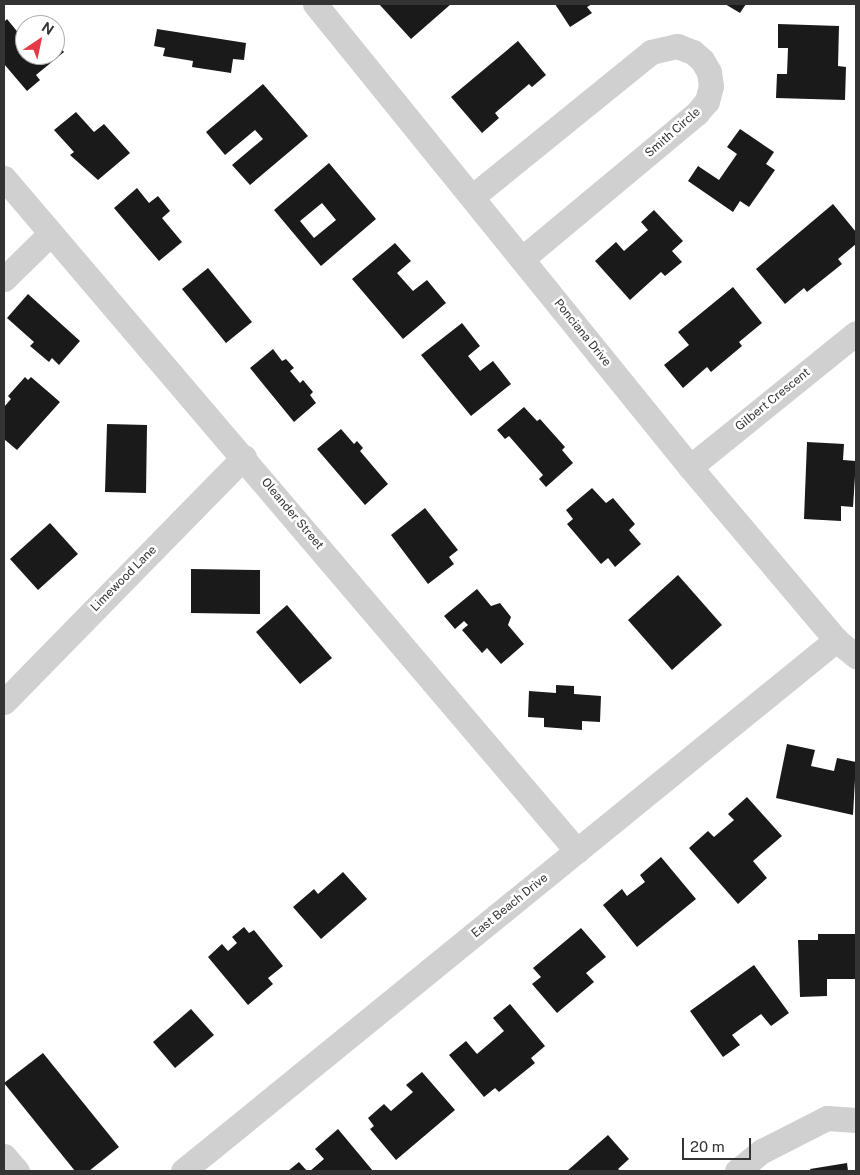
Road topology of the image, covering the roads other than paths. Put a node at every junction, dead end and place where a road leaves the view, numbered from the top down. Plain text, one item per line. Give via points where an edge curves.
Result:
1 (315, 4) edge
2 (4, 178) edge
3 (472, 198) junction
4 (50, 234) junction
5 (522, 259) junction
6 (4, 279) edge
7 (856, 333) edge
8 (244, 457) junction
9 (690, 467) junction
10 (836, 640) junction
11 (856, 656) edge
12 (4, 702) edge
13 (577, 851) junction
14 (856, 1120) edge
15 (4, 1156) edge
16 (17, 1171) edge
17 (183, 1171) edge
18 (737, 1171) edge

1 - 3 street, Ponciana Drive
2 - 4 street, Oleander Street
3 - 5 street, Ponciana Drive
3 - 5 street, Smith Circle via 651,52 677,46 693,52 702,60 709,72 711,86 707,101 698,113
4 - 6 street
4 - 8 street, Oleander Street
5 - 9 street, Ponciana Drive
7 - 9 street, Gilbert Crescent
8 - 12 street, Limewood Lane
8 - 13 street, Oleander Street
9 - 10 street, Ponciana Drive
10 - 11 street, Ponciana Drive
10 - 13 street, East Beach Drive
13 - 17 street, East Beach Drive
14 - 18 street via 827,1118 762,1151
15 - 16 street

